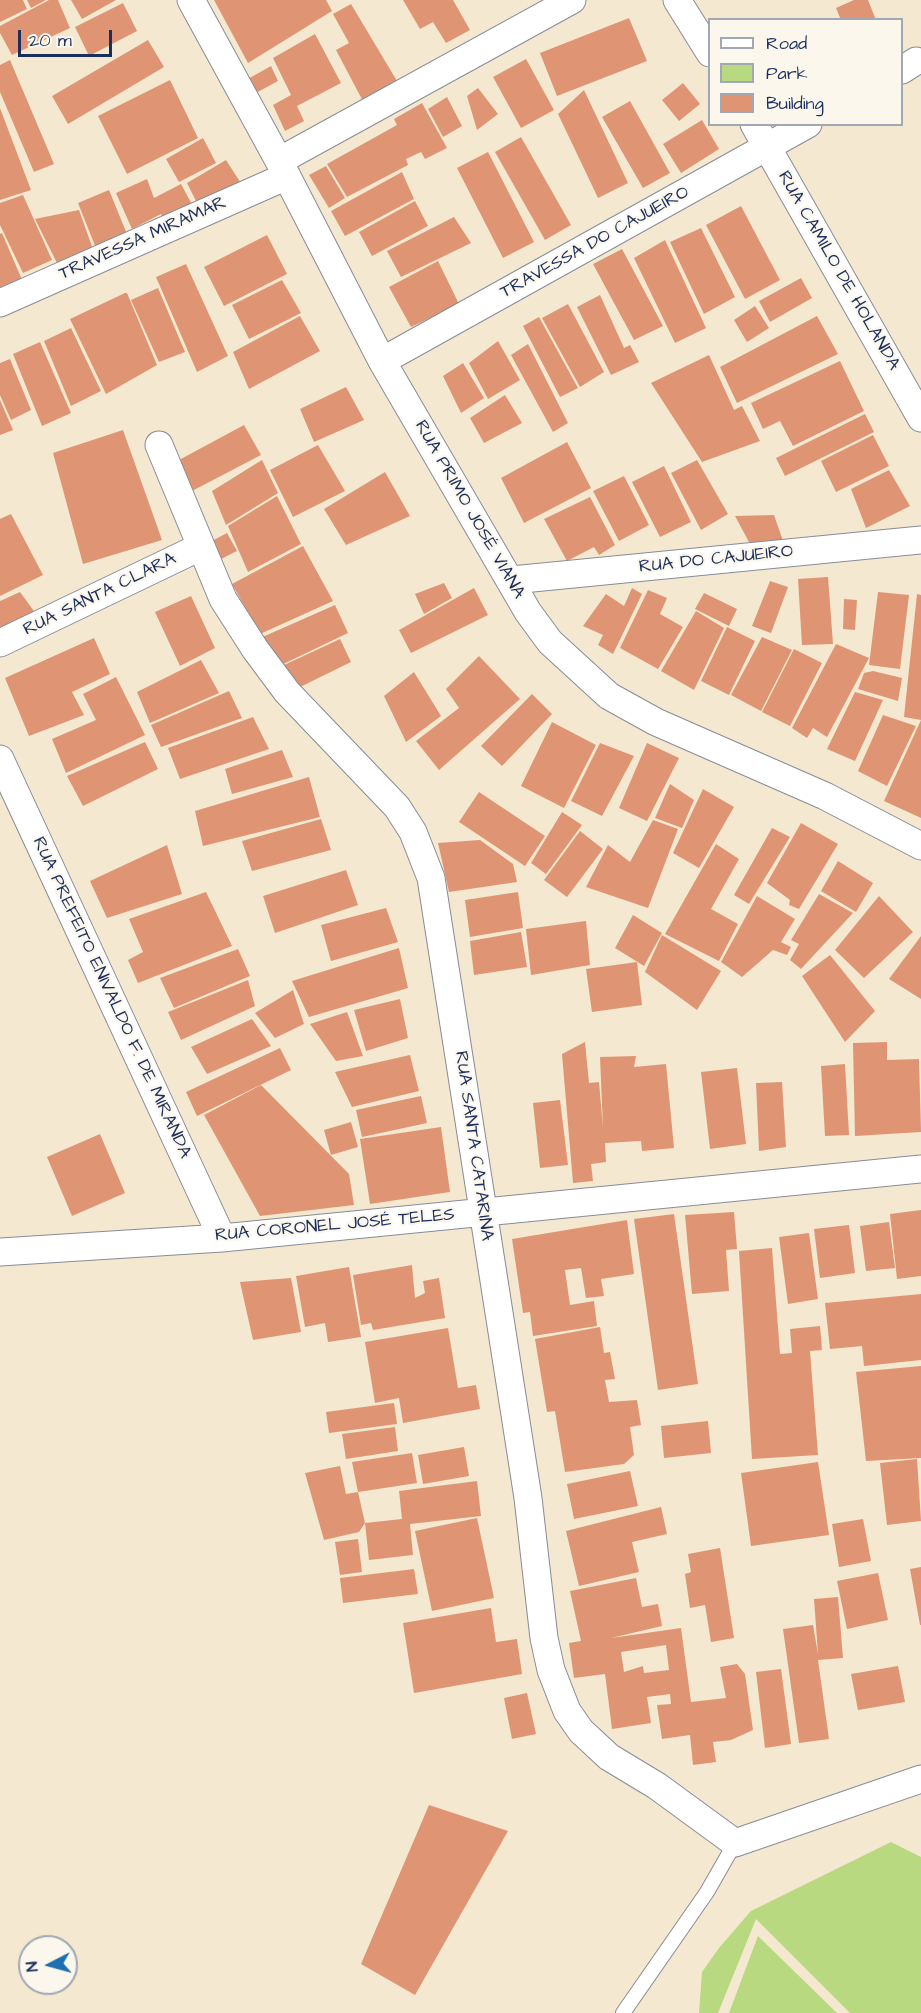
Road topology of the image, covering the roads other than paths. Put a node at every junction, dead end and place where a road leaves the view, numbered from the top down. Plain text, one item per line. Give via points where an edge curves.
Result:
1 (191, 0) edge
2 (572, 0) edge
3 (677, 0) edge
4 (708, 50) edge
5 (755, 126) edge
6 (805, 126) edge
7 (768, 148) junction
8 (283, 169) junction
9 (0, 303) edge
10 (382, 361) junction
11 (913, 382) edge
12 (921, 418) edge
13 (159, 445) dead end
14 (921, 540) edge
15 (200, 547) junction
16 (512, 580) junction
17 (0, 642) edge
18 (0, 759) edge
19 (921, 846) edge
20 (921, 1168) edge
21 (483, 1212) junction
22 (222, 1238) junction
23 (0, 1252) edge
24 (921, 1779) edge
25 (735, 1843) junction
26 (623, 2013) edge

1 - 8 street, RUA PRIMO JOSÉ VIANA
2 - 8 street, TRAVESSA MIRAMAR
3 - 4 street
5 - 7 street, RUA CAMILO DE HOLANDA
6 - 7 street, TRAVESSA DO CAJUEIRO
7 - 10 street, TRAVESSA DO CAJUEIRO
7 - 11 street, RUA CAMILO DE HOLANDA
8 - 9 street, TRAVESSA MIRAMAR
8 - 10 street, RUA PRIMO JOSÉ VIANA
10 - 16 street, RUA PRIMO JOSÉ VIANA
11 - 12 street, RUA CAMILO DE HOLANDA
13 - 15 street, RUA SANTA CATARINA
14 - 16 street, RUA DO CAJUEIRO
15 - 17 street, RUA SANTA CLARA
15 - 21 street, RUA SANTA CATARINA via 222,599 287,692 397,807 413,832 433,889
16 - 19 street, RUA PRIMO JOSÉ VIANA via 528,612 550,642 609,696 656,722 825,796
18 - 22 street, RUA PREFEITO ENIVALDO F. DE MIRANDA
20 - 21 street, RUA CORONEL JOSÉ TELES
21 - 22 street, RUA CORONEL JOSÉ TELES
21 - 25 street, RUA SANTA CATARINA via 528,1498 544,1638 559,1692 581,1731 609,1757 657,1786
22 - 23 street, RUA CORONEL JOSÉ TELES
24 - 25 street
25 - 26 lane via 707,1892

